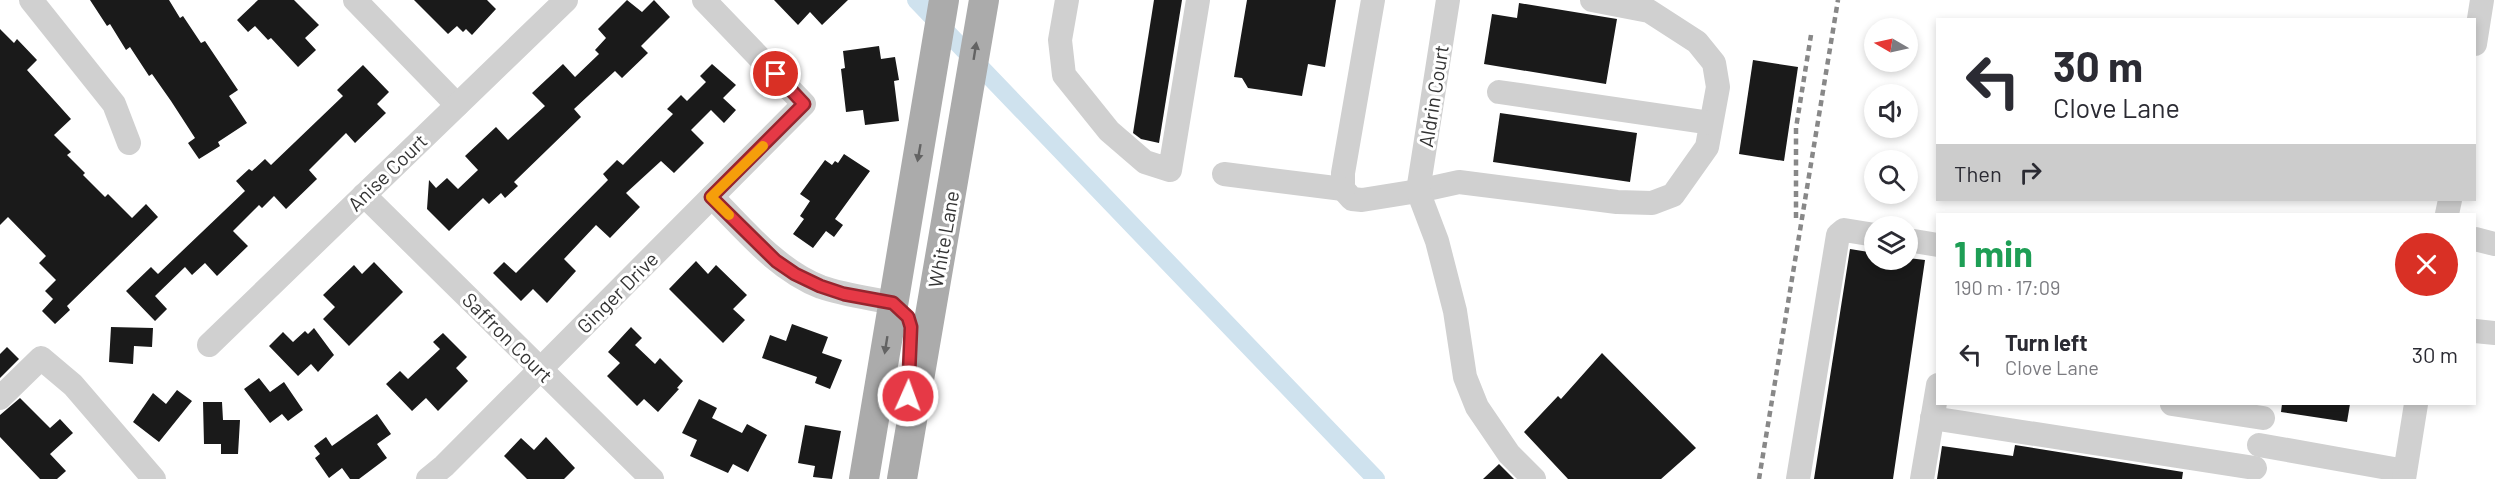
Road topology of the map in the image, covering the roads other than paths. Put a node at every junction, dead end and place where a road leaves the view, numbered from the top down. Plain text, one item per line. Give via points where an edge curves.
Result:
1 (31, 0) edge
2 (355, 0) edge
3 (566, 0) edge
4 (704, 0) edge
5 (945, 0) edge
6 (984, 0) edge
7 (1067, 0) edge
8 (1198, 0) edge
9 (1373, 0) edge
10 (1448, 0) edge
11 (1592, 0) edge
12 (2482, 0) edge
13 (2476, 38) edge
14 (1499, 92) dead end
15 (457, 105) junction
16 (1711, 123) junction
17 (129, 143) dead end
18 (1224, 174) dead end
19 (1343, 189) junction
20 (1418, 191) junction
21 (364, 195) junction
22 (711, 197) junction
23 (1864, 233) edge
24 (2476, 239) edge
25 (1918, 242) edge
26 (2495, 244) edge
27 (1936, 245) edge
28 (893, 303) junction
29 (2476, 331) edge
30 (2495, 333) edge
31 (208, 345) dead end
32 (540, 370) junction
33 (1936, 396) edge
34 (0, 398) edge
35 (2185, 405) edge
36 (2416, 405) edge
37 (2264, 411) edge
38 (1932, 418) junction
39 (2256, 464) edge
40 (903, 472) edge
41 (2404, 475) edge
42 (154, 479) edge
43 (428, 479) edge
44 (652, 479) edge
45 (864, 479) edge
46 (1534, 479) edge
47 (1798, 479) edge
48 (1922, 479) edge

1 - 17 street via 114,104
2 - 15 street
3 - 15 street, Anise Court
4 - 22 street, Ginger Drive via 804,104
5 -> 28 main road, White Lane
40 -> 6 main road, White Lane
7 - 8 street via 1060,40 1064,75 1109,131 1145,162 1170,170
9 - 19 street
10 - 20 street, Aldrin Court
11 - 16 street via 1649,11 1697,42 1714,63 1718,87
12 - 13 street
14 - 16 street
15 - 21 street, Anise Court
16 - 20 street via 1707,147 1673,195 1652,203 1459,182
18 - 19 street
19 - 20 street via 1352,200
20 - 46 street via 1437,242 1455,311 1465,377 1473,397 1509,454
21 - 31 street, Anise Court
21 - 32 street, Saffron Court
22 - 28 street via 776,261 795,274 844,294
22 - 32 street, Ginger Drive
23 - 47 street via 1844,230 1838,234
24 - 26 street
25 - 27 street
28 - 40 main road via 908,317 911,327
28 -> 45 main road, White Lane
29 - 30 street
32 - 43 street, Ginger Drive
32 - 44 street, Saffron Court
33 - 38 street
34 - 42 street via 41,358 73,385
35 - 37 street
36 - 41 street
37 - 39 street
38 - 39 street
38 - 48 street
39 - 41 street

